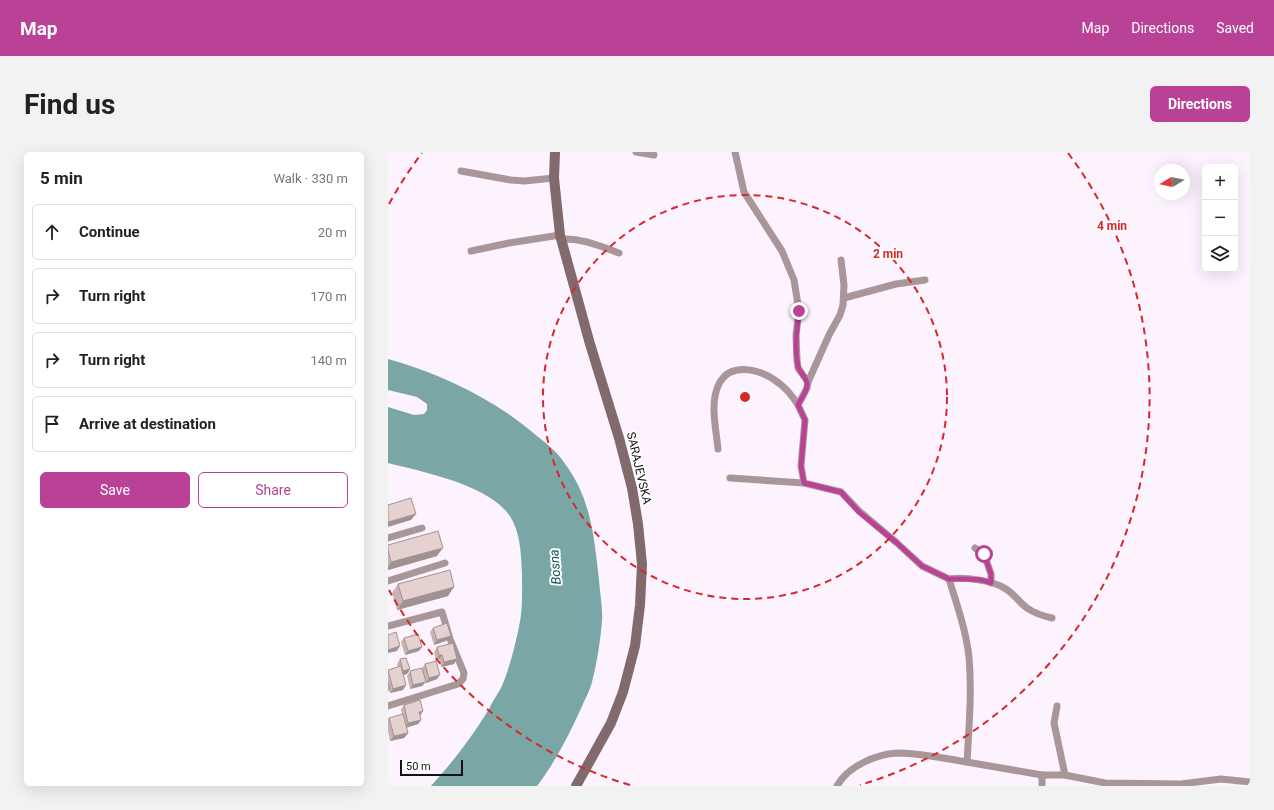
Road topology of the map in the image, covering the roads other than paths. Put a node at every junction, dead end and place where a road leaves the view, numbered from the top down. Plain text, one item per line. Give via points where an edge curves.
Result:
1 (555, 152) edge
2 (636, 152) edge
3 (735, 152) edge
4 (654, 155) dead end
5 (461, 171) dead end
6 (554, 178) junction
7 (560, 237) junction
8 (471, 251) dead end
9 (619, 253) dead end
10 (841, 260) dead end
11 (925, 280) dead end
12 (844, 298) junction
13 (808, 382) junction
14 (798, 405) junction
15 (718, 449) dead end
16 (730, 478) dead end
17 (804, 483) junction
18 (422, 528) dead end
19 (388, 538) edge
20 (975, 548) dead end
21 (445, 563) dead end
22 (949, 579) junction
23 (388, 581) edge
24 (991, 583) junction
25 (1052, 618) dead end
26 (388, 626) edge
27 (388, 706) edge
28 (1057, 706) dead end
29 (968, 762) junction
30 (1042, 775) junction
31 (1065, 775) junction
32 (1250, 782) edge
33 (576, 786) edge
34 (837, 786) edge
35 (1042, 786) edge

1 - 6 main road, SARAJEVSKA
2 - 4 street
3 - 13 street via 744,192 782,251 794,280 799,311 796,335 798,368
5 - 6 street via 524,181
6 - 7 main road, SARAJEVSKA
7 - 8 street
7 - 9 street
7 - 33 main road, SARAJEVSKA via 632,488 642,564 635,646 623,692 611,723
10 - 12 street
11 - 12 street via 896,284
12 - 13 street via 840,315
13 - 14 street
14 - 15 street via 779,383 760,372 747,368 725,375 720,383 714,408
14 - 17 street via 805,420 801,466
16 - 17 street
17 - 22 street via 841,492 859,512 922,566
18 - 19 street
20 - 24 street via 984,554 991,574
21 - 23 street
22 - 24 street via 971,579
22 - 29 street via 969,657
24 - 25 street via 1005,588 1039,615
26 - 27 street via 442,612 464,673 458,684
28 - 31 street via 1054,724
29 - 30 street
29 - 34 street via 896,753 879,756 851,770
30 - 31 street
30 - 35 street
31 - 32 street via 1105,783 1181,784 1221,779

